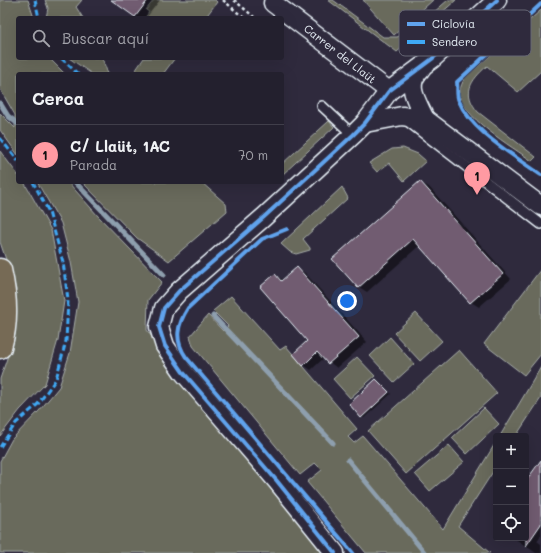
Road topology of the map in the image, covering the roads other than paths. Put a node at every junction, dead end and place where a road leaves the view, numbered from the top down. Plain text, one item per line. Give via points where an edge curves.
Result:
1 (497, 0) edge
2 (273, 3) dead end
3 (486, 10) edge
4 (435, 56) edge
5 (432, 59) junction
6 (388, 91) junction
7 (322, 106) dead end
8 (402, 116) junction
9 (425, 118) junction
10 (359, 129) junction
11 (541, 206) edge
12 (541, 224) edge
13 (0, 270) edge
14 (0, 347) edge
15 (335, 553) edge

1 - 3 street
2 - 6 street, Carrer del Llaüt
4 - 5 street
5 - 6 street
5 - 9 street via 414,76 412,89
6 - 10 street
7 - 10 lane
8 - 9 street
8 - 10 street
8 - 12 lane
9 - 11 street
10 - 15 street via 259,222 179,291 164,308 159,327 165,346 183,372
13 - 14 highway via 6,297

